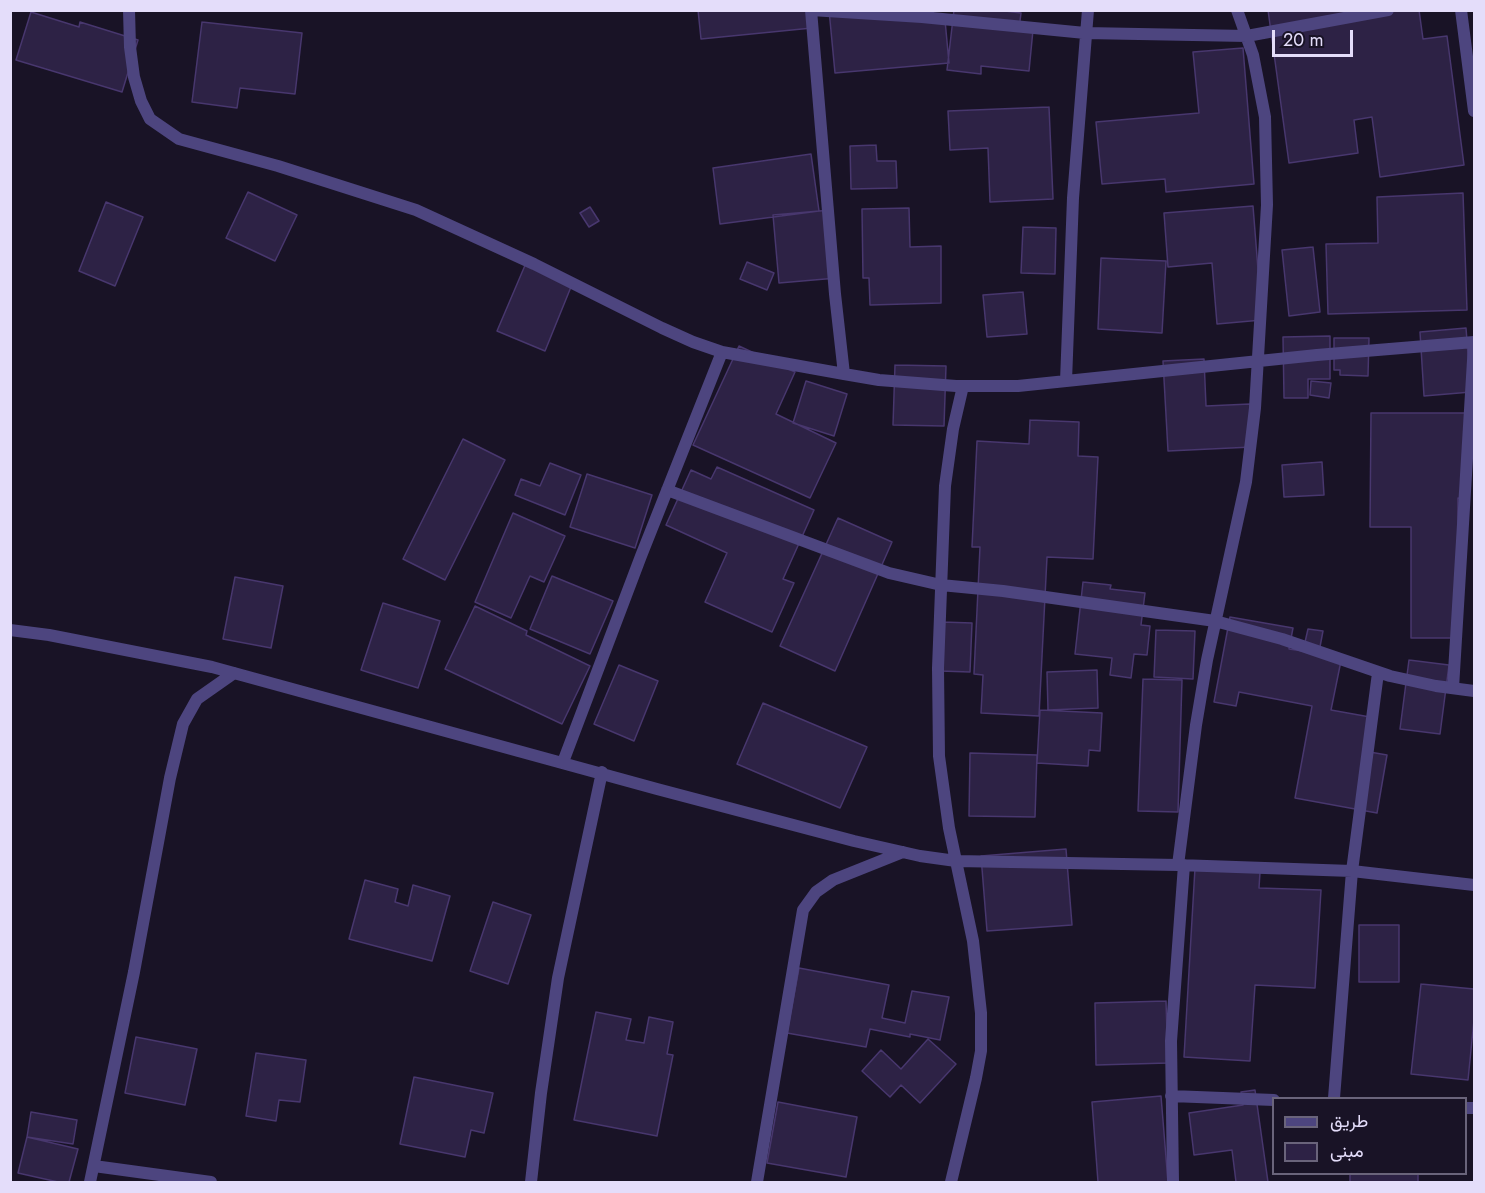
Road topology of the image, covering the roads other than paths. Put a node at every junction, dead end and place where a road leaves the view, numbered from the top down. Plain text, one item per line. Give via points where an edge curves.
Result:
1 (129, 10) edge
2 (1088, 10) edge
3 (1237, 10) edge
4 (1389, 10) edge
5 (1461, 10) edge
6 (1085, 33) junction
7 (1247, 36) junction
8 (1474, 111) edge
9 (1474, 343) edge
10 (722, 352) junction
11 (1257, 362) junction
12 (844, 374) junction
13 (1066, 381) junction
14 (963, 386) junction
15 (1471, 462) edge
16 (667, 490) junction
17 (941, 585) junction
18 (1215, 621) junction
19 (10, 630) edge
20 (234, 673) junction
21 (1378, 673) junction
22 (1453, 688) junction
23 (1474, 691) edge
24 (563, 762) junction
25 (602, 772) junction
26 (903, 852) junction
27 (956, 861) junction
28 (1181, 865) junction
29 (1352, 871) junction
30 (1474, 885) edge
31 (1172, 1096) junction
32 (1334, 1097) edge
33 (1272, 1100) edge
34 (94, 1166) junction
35 (90, 1182) edge
36 (211, 1182) edge
37 (531, 1182) edge
38 (757, 1182) edge
39 (951, 1182) edge
40 (1173, 1182) edge

1 - 10 street via 131,57 141,101 150,119 179,139 416,210 662,328
2 - 6 street
3 - 7 street
4 - 7 street
5 - 8 street
6 - 7 street
6 - 12 street via 811,10
6 - 13 street
7 - 11 street via 1265,117 1267,163
9 - 11 street
9 - 15 street
10 - 12 street
10 - 16 street
11 - 13 street
11 - 18 street via 1246,482
12 - 14 street
13 - 14 street
14 - 17 street via 948,457
15 - 22 street
16 - 17 street via 889,573
16 - 24 street
17 - 18 street
17 - 27 street via 939,756
18 - 21 street via 1282,639
18 - 28 street via 1196,725
19 - 20 street
20 - 24 street
20 - 34 street via 197,699 183,724
21 - 22 street
21 - 29 street
22 - 23 street
24 - 25 street
25 - 26 street
25 - 37 street via 555,994
26 - 27 street
26 - 38 street via 833,880 816,892 803,910
27 - 28 street
27 - 39 street via 973,941 981,1051
28 - 29 street
28 - 31 street via 1171,1041
29 - 30 street
29 - 32 street
31 - 33 street
31 - 40 street
34 - 35 street
34 - 36 street

